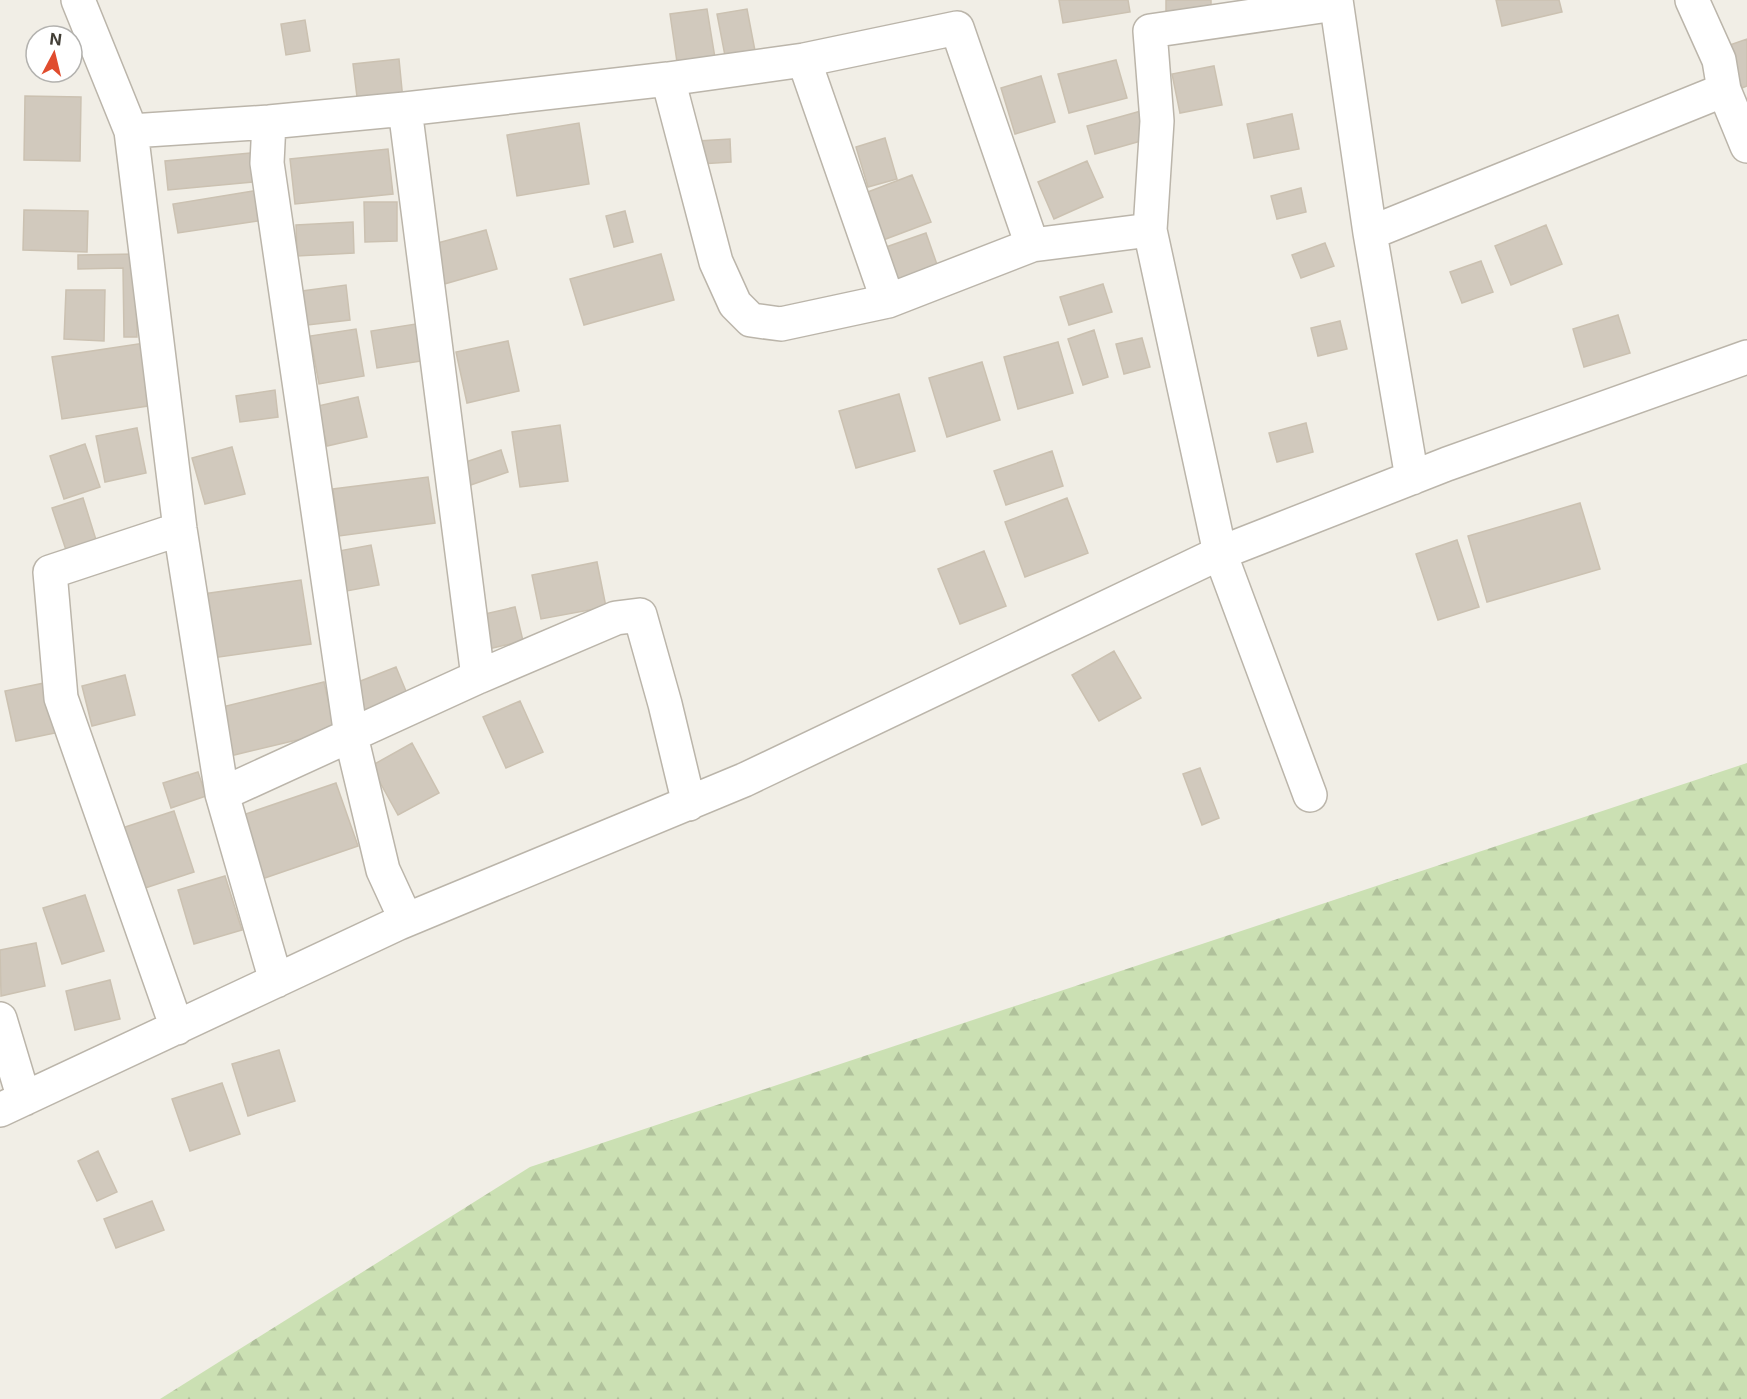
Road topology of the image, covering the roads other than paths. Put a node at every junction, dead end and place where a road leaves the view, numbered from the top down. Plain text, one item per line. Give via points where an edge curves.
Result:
1 (78, 0) edge
2 (1692, 0) edge
3 (1336, 2) edge
4 (804, 60) junction
5 (668, 79) junction
6 (1724, 90) junction
7 (405, 109) junction
8 (268, 122) junction
9 (131, 131) junction
10 (1747, 146) edge
11 (1150, 230) junction
12 (1370, 233) junction
13 (1032, 245) junction
14 (888, 301) junction
15 (1747, 357) edge
16 (1412, 478) junction
17 (180, 529) junction
18 (1220, 553) junction
19 (478, 677) junction
20 (351, 736) junction
21 (222, 794) junction
22 (1310, 795) dead end
23 (689, 804) junction
24 (406, 920) junction
25 (276, 981) junction
26 (0, 1019) edge
27 (177, 1028) junction
28 (12, 1104) edge

1 - 9 street
2 - 6 street via 1719,60
3 - 11 street via 1150,31 1157,121
3 - 12 street
4 - 5 street
4 - 13 street via 957,28
4 - 14 street
5 - 7 street
5 - 14 street via 716,262 735,304 751,320 780,324
6 - 10 street
6 - 12 street
7 - 8 street
7 - 19 street
8 - 9 street
8 - 20 street via 267,163
9 - 17 street
11 - 13 street
11 - 18 street
12 - 16 street
13 - 14 street
15 - 16 street
16 - 18 street
17 - 21 street
17 - 27 street via 50,572 61,698
18 - 22 street
18 - 23 street
19 - 20 street
19 - 23 street via 616,618 640,615
20 - 21 street
20 - 24 street via 383,870
21 - 25 street
23 - 24 street
24 - 25 street
25 - 27 street
26 - 28 street
27 - 28 street

